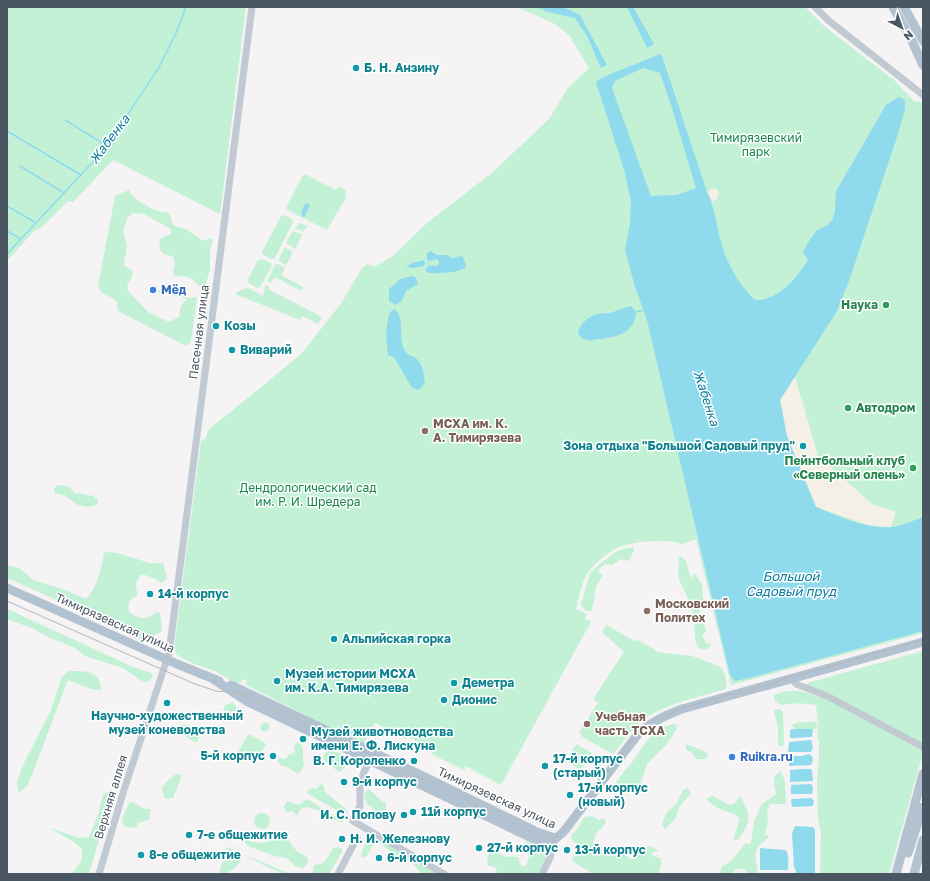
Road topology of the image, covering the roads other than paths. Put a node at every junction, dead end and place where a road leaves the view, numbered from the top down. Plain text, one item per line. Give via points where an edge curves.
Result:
1 (252, 7) edge
2 (815, 7) edge
3 (892, 7) edge
4 (904, 7) edge
5 (922, 37) edge
6 (911, 39) junction
7 (923, 65) edge
8 (921, 92) edge
9 (7, 588) edge
10 (923, 642) edge
11 (167, 659) junction
12 (792, 679) junction
13 (923, 748) edge
14 (372, 756) junction
15 (923, 774) edge
16 (923, 806) edge
17 (357, 838) dead end
18 (555, 838) junction
19 (923, 840) edge
20 (923, 848) edge
21 (916, 862) junction
22 (99, 874) edge
23 (338, 874) edge
24 (444, 874) edge
25 (542, 874) edge
26 (896, 874) edge
27 (901, 874) edge
28 (914, 874) edge

1 - 11 street, Пасечная улица
2 - 8 street via 828,20
3 - 6 main road
4 - 5 main road
5 - 6 street
6 - 7 main road
9 - 11 main road, Тимирязевская улица
10 - 12 main road
11 - 14 main road, Тимирязевская улица via 237,688
11 - 22 street, Верхняя аллея via 122,792
12 - 13 street via 796,684 827,696
12 - 18 main road via 682,709 646,726 565,830
14 - 18 main road, Тимирязевская улица
14 - 24 street via 360,784 360,806 353,821
15 - 26 main road
16 - 27 main road
17 - 23 street
18 - 25 street via 550,858
19 - 21 main road
20 - 21 main road
21 - 28 main road

